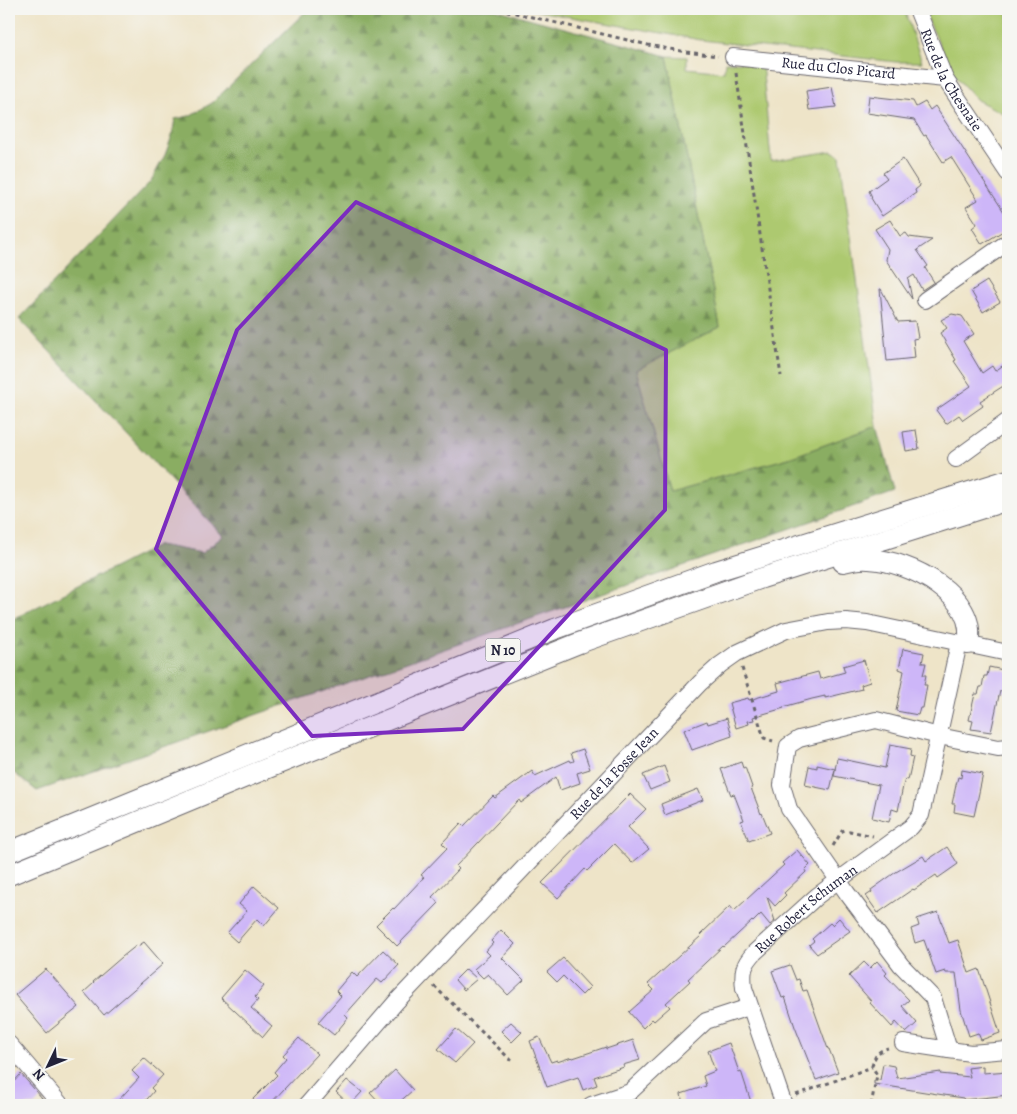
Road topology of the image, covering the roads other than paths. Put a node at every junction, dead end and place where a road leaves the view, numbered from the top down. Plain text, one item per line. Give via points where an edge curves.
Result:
1 (917, 9) edge
2 (734, 58) road end
3 (945, 80) junction
4 (1008, 173) edge
5 (1008, 242) edge
6 (925, 300) dead end
7 (1008, 421) edge
8 (956, 459) dead end
9 (1008, 480) edge
10 (1008, 500) edge
11 (742, 586) junction
12 (963, 644) junction
13 (1008, 653) edge
14 (939, 736) junction
15 (1008, 747) edge
16 (9, 852) edge
17 (9, 874) edge
18 (838, 880) junction
19 (750, 1007) junction
20 (903, 1043) road end
21 (9, 1044) edge
22 (949, 1050) junction
23 (1006, 1050) dead end
24 (783, 1103) edge
25 (61, 1105) edge
26 (307, 1105) edge
27 (591, 1105) edge

1 - 3 street, Rue de la Chesnaie
2 - 3 street, Rue du Clos Picard
3 - 4 street, Rue de la Chesnaie
5 - 6 street
7 - 8 street
9 - 16 main road, N 10 via 716,571 555,629
10 - 11 main road, N 10
11 - 12 main road via 762,585 848,560 868,558 883,561 928,578 959,603 968,621 970,636
11 - 17 main road, N 10 via 579,643
12 - 13 street, Rue de la Fosse Jean
12 - 14 street, Rue Robert Schuman
12 - 26 street, Rue de la Fosse Jean via 846,620 786,630 737,653 700,683 396,1002
14 - 15 street via 998,748
14 - 18 street, Rue Robert Schuman via 921,816 911,827
14 - 18 street via 876,720 799,739 788,746 782,785 789,809
18 - 19 street, Rue Robert Schuman via 746,961 743,979
18 - 22 street via 901,965 934,998
19 - 24 street, Rue Robert Schuman
19 - 27 street via 706,1021 630,1092
20 - 22 street
21 - 25 street
22 - 23 street via 971,1053

